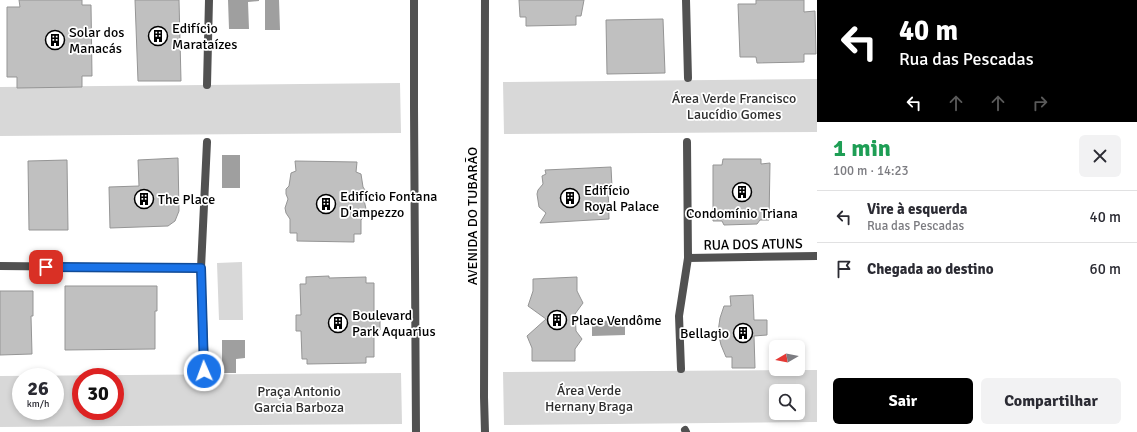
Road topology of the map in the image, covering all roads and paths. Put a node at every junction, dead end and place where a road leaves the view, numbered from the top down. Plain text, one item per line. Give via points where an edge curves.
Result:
1 (209, 0) edge
2 (414, 0) edge
3 (485, 0) edge
4 (686, 0) edge
5 (688, 78) dead end
6 (207, 85) dead end
7 (207, 142) dead end
8 (687, 142) dead end
9 (817, 256) edge
10 (688, 258) junction
11 (0, 266) edge
12 (201, 268) junction
13 (681, 369) dead end
14 (204, 371) dead end
15 (416, 432) edge
16 (485, 432) edge

1 - 6 street
2 - 15 street
3 - 16 street, AVENIDA DO TUBARÃO
4 - 5 street
7 - 12 street
8 - 10 street
9 - 10 street, RUA DOS ATUNS
10 - 13 street via 679,316
11 - 12 street
12 - 14 street

